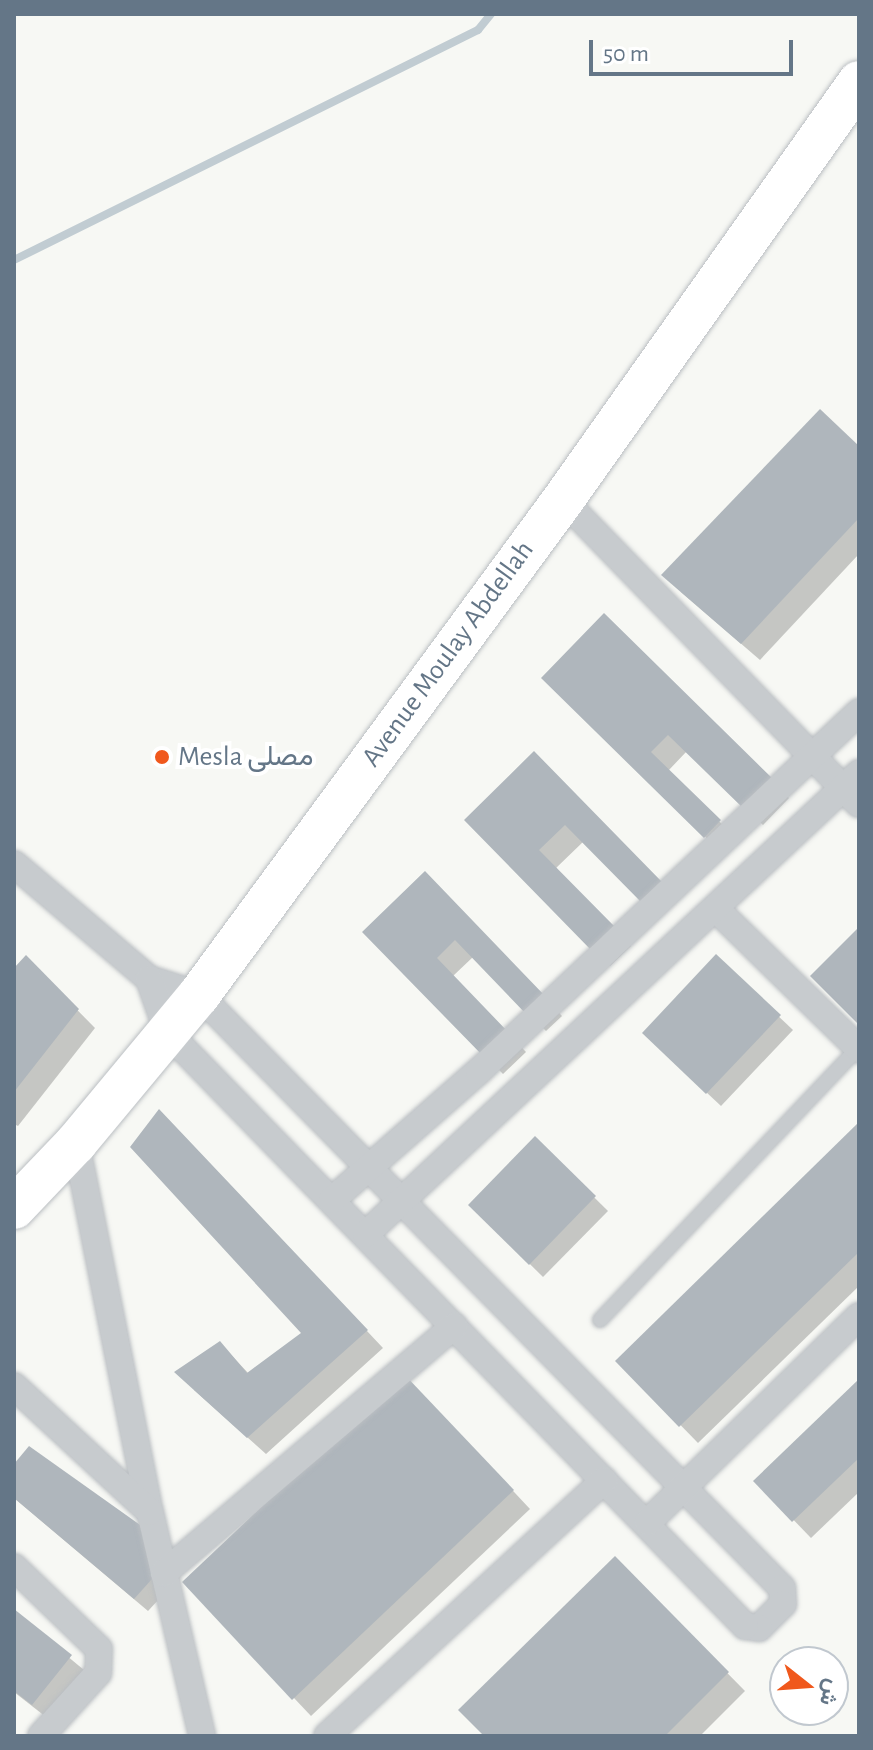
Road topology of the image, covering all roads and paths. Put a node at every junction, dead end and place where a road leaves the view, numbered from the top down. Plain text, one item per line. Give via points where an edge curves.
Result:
1 (859, 82) edge
2 (563, 500) junction
3 (859, 712) edge
4 (812, 756) junction
5 (854, 788) edge
6 (14, 864) edge
7 (715, 908) junction
8 (149, 979) junction
9 (199, 995) junction
10 (168, 1033) junction
11 (859, 1048) edge
12 (76, 1143) junction
13 (368, 1167) junction
14 (332, 1200) junction
15 (401, 1202) junction
16 (14, 1208) edge
17 (366, 1234) junction
18 (859, 1316) edge
19 (600, 1320) dead end
20 (454, 1326) junction
21 (14, 1386) edge
22 (604, 1480) junction
23 (681, 1489) junction
24 (150, 1512) junction
25 (648, 1522) junction
26 (14, 1567) edge
27 (164, 1573) junction
28 (41, 1736) edge
29 (202, 1736) edge
30 (327, 1736) edge

1 - 2 main road, Avenue Moulay Abdellah
2 - 4 street
2 - 9 main road, Avenue Moulay Abdellah
3 - 4 street
4 - 5 street
4 - 13 street via 479,1071
5 - 7 street
6 - 8 street
7 - 11 street
7 - 15 street
8 - 9 street
8 - 10 street
9 - 10 main road, Avenue Moulay Abdellah
9 - 13 street
10 - 12 main road, Avenue Moulay Abdellah
10 - 14 street
11 - 19 lane
12 - 16 main road, Avenue Moulay Abdellah
12 - 24 street
13 - 14 street
13 - 15 street
14 - 17 street
15 - 17 street
15 - 23 street
17 - 20 street
18 - 23 street
20 - 22 street
20 - 27 street
21 - 24 street
22 - 25 street
22 - 30 street
23 - 25 street
23 - 25 street via 785,1593 783,1604 759,1628 745,1626
24 - 27 street
26 - 28 street via 99,1649 98,1673
27 - 29 street

